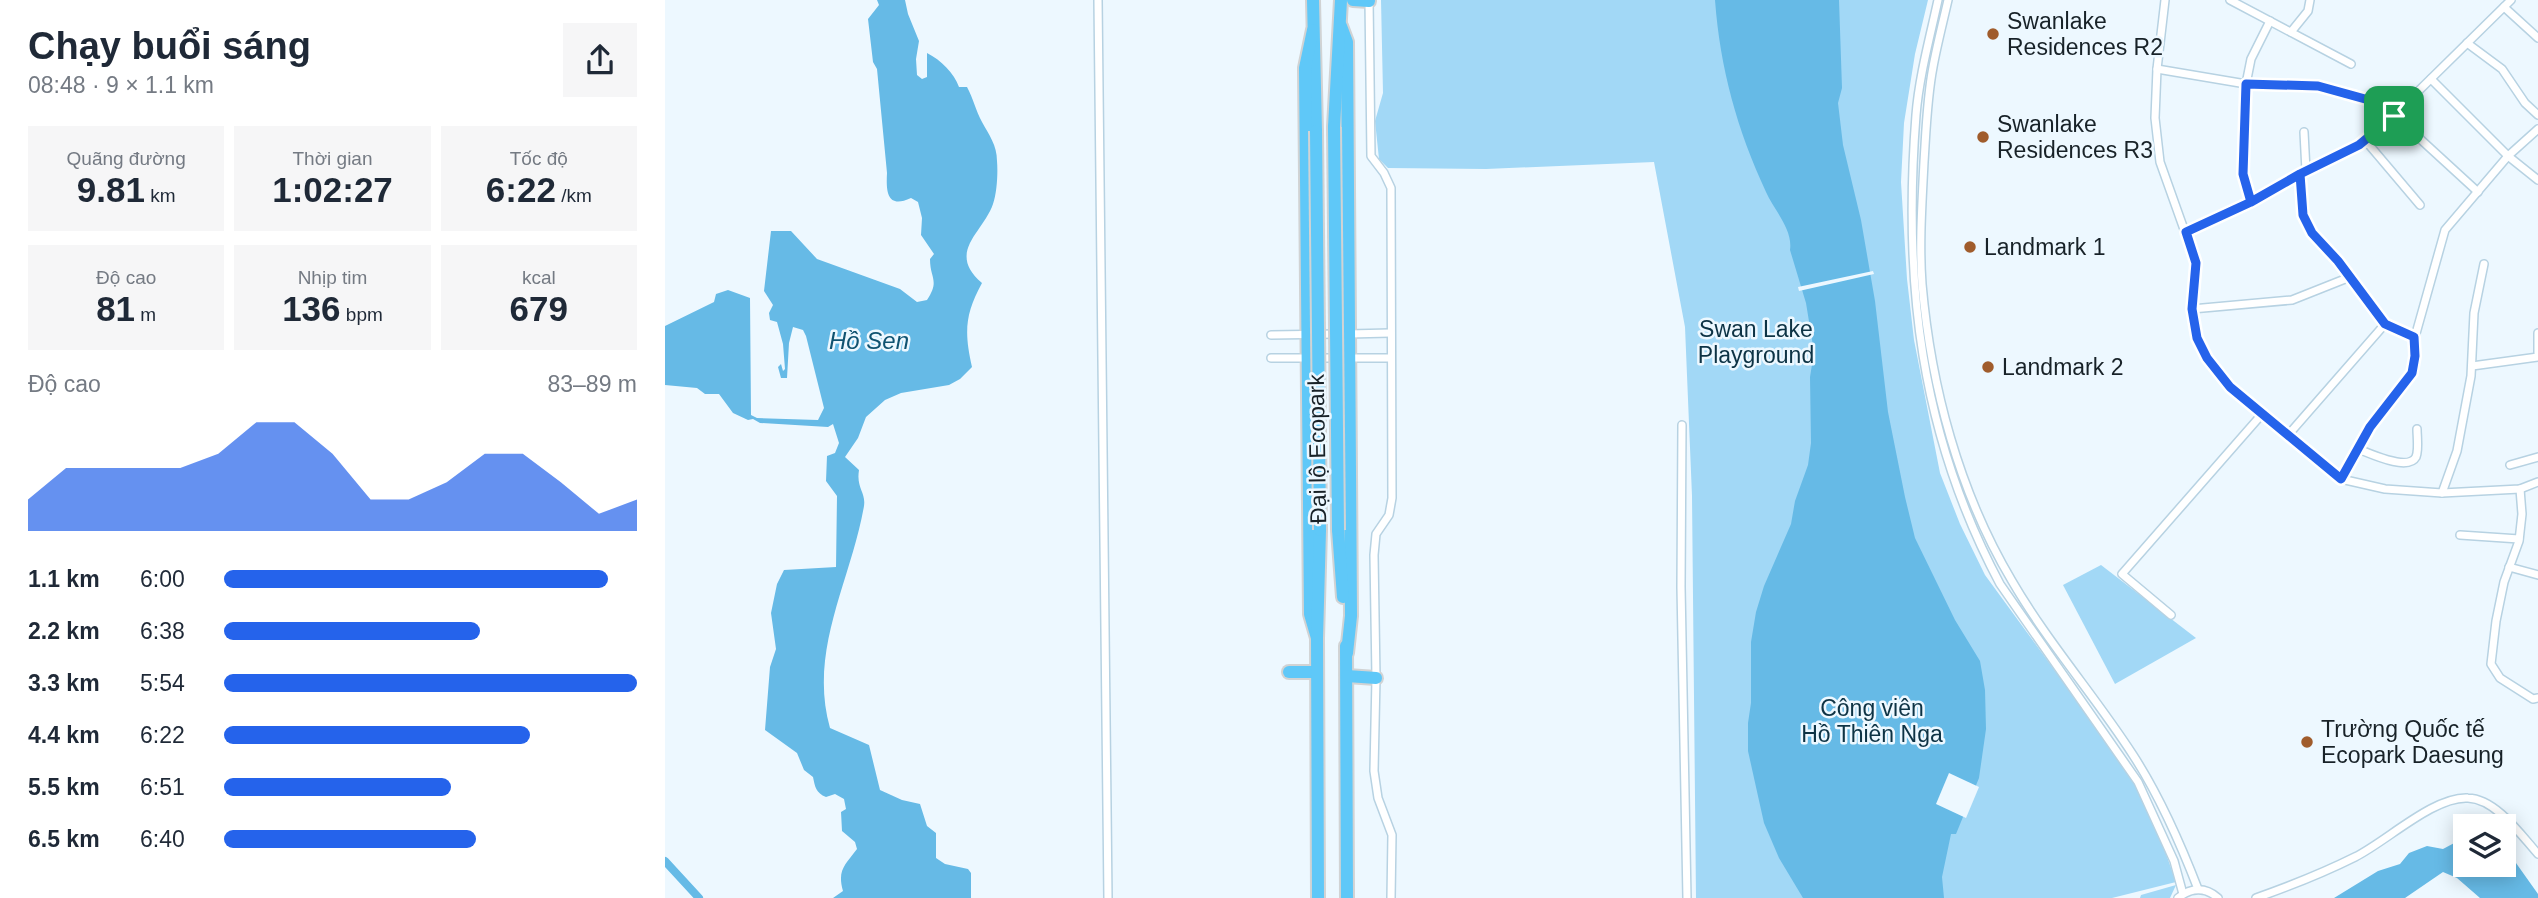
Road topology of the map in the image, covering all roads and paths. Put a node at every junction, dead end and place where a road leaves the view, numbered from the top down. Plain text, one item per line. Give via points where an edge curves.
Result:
1 (1098, 0) edge
2 (1313, 0) edge
3 (1341, 0) edge
4 (1353, 0) edge
5 (1369, 0) edge
6 (1938, 0) edge
7 (1948, 0) edge
8 (2165, 0) edge
9 (2230, 0) edge
10 (2310, 0) edge
11 (2511, 0) edge
12 (2504, 7) junction
13 (1935, 15) junction
14 (1944, 17) junction
15 (2270, 21) junction
16 (1341, 26) junction
17 (1313, 30) junction
18 (2291, 32) junction
19 (2538, 38) edge
20 (2467, 43) junction
21 (2351, 64) dead end
22 (2157, 69) junction
23 (2431, 79) junction
24 (2246, 84) junction
25 (2538, 115) edge
26 (2394, 116) junction
27 (2538, 129) edge
28 (2304, 132) dead end
29 (2365, 140) junction
30 (2508, 156) junction
31 (2303, 173) junction
32 (2538, 180) edge
33 (2478, 191) junction
34 (2251, 202) junction
35 (2420, 205) dead end
36 (2186, 232) junction
37 (1913, 264) junction
38 (2484, 264) dead end
39 (1922, 265) junction
40 (2350, 277) junction
41 (2192, 309) junction
42 (2385, 324) junction
43 (1390, 333) junction
44 (2538, 333) edge
45 (1307, 334) junction
46 (1348, 334) junction
47 (1271, 335) dead end
48 (2414, 337) junction
49 (2538, 355) edge
50 (1271, 358) dead end
51 (1308, 358) junction
52 (1349, 358) junction
53 (1390, 358) junction
54 (2472, 366) junction
55 (2263, 413) junction
56 (1682, 425) dead end
57 (2417, 429) dead end
58 (2289, 434) junction
59 (2358, 449) junction
60 (2538, 457) edge
61 (2510, 465) dead end
62 (2341, 479) junction
63 (2538, 482) edge
64 (2520, 489) junction
65 (2442, 493) junction
66 (1972, 501) junction
67 (1962, 505) junction
68 (2460, 535) dead end
69 (2519, 539) junction
70 (2509, 567) junction
71 (2538, 575) edge
72 (2171, 615) dead end
73 (1317, 638) junction
74 (2053, 645) junction
75 (2045, 650) junction
76 (1346, 653) junction
77 (1317, 671) junction
78 (1289, 672) dead end
79 (1347, 676) junction
80 (1376, 677) junction
81 (2538, 698) edge
82 (2147, 778) junction
83 (2138, 782) junction
84 (2538, 854) edge
85 (2198, 889) junction
86 (2181, 896) edge
87 (1108, 898) edge
88 (1318, 898) edge
89 (1347, 898) edge
90 (1391, 898) edge
91 (1687, 898) edge
92 (2218, 898) edge
93 (2256, 898) edge

1 - 87 street
2 - 17 highway, Đại lộ Ecopark
3 - 16 highway, Đại lộ Ecopark
4 - 5 highway
5 - 43 street via 1371,156 1391,188
6 - 13 street
7 - 14 street
8 - 22 street
9 - 15 street
10 - 18 street via 2308,11
11 - 12 street
12 - 19 street
12 - 20 street
13 - 14 street
13 - 37 street via 1916,113
14 - 39 street via 1927,119
15 - 18 street
15 - 24 street via 2251,59
16 - 46 highway via 1347,42
16 - 76 highway, Đại lộ Ecopark, bridge via 1334,127 1338,530
17 - 45 highway via 1305,68
17 - 73 highway, Đại lộ Ecopark, bridge via 1321,530
18 - 21 street
20 - 23 street
20 - 25 street via 2501,69
22 - 24 street
22 - 36 street via 2155,118 2160,162
23 - 26 street
23 - 30 street
24 - 26 street via 2318,86 2376,102
24 - 34 street via 2243,174
26 - 29 street
26 - 33 street
27 - 30 street
28 - 31 street
29 - 31 street
29 - 35 street
30 - 32 street
30 - 33 street
31 - 34 street
31 - 40 street via 2303,215 2312,233
33 - 48 street via 2445,230
34 - 36 street
36 - 41 street via 2196,263
37 - 39 street
37 - 67 street via 1922,361 1935,421
38 - 54 street via 2474,313
39 - 66 street via 1935,376
40 - 41 street via 2292,300
40 - 42 street
41 - 55 street via 2197,338 2207,358 2230,387
42 - 48 street
42 - 58 street
43 - 46 street
43 - 53 street
44 - 49 street
45 - 46 street
45 - 47 street
45 - 51 highway
46 - 52 highway
48 - 59 street via 2412,373
49 - 54 street
50 - 51 street
51 - 52 street
51 - 73 highway via 1310,614
52 - 53 street
52 - 76 highway via 1351,616
53 - 80 street via 1392,498 1389,515 1376,534
54 - 65 street via 2457,451
55 - 58 street
55 - 72 street via 2122,574
56 - 91 street
57 - 59 street via 2417,453 2409,462 2388,461
58 - 62 street
59 - 62 street
60 - 61 street
62 - 65 street via 2385,489
63 - 64 street
64 - 65 street
64 - 69 street
66 - 67 street
66 - 74 street via 2012,581
67 - 75 street via 2000,584
68 - 69 street
69 - 70 street
70 - 71 street
70 - 81 street via 2491,664 2500,678
73 - 77 highway, Đại lộ Ecopark
74 - 75 street
74 - 82 street
75 - 83 street
76 - 79 highway, Đại lộ Ecopark
77 - 78 highway
77 - 88 highway, Đại lộ Ecopark
79 - 80 highway
79 - 89 highway, Đại lộ Ecopark
80 - 90 street via 1374,771 1392,835
82 - 83 street
82 - 85 street
83 - 86 street via 2173,861
84 - 93 street via 2494,809 2481,801 2457,799 2439,803 2355,858
85 - 86 street
85 - 92 street

